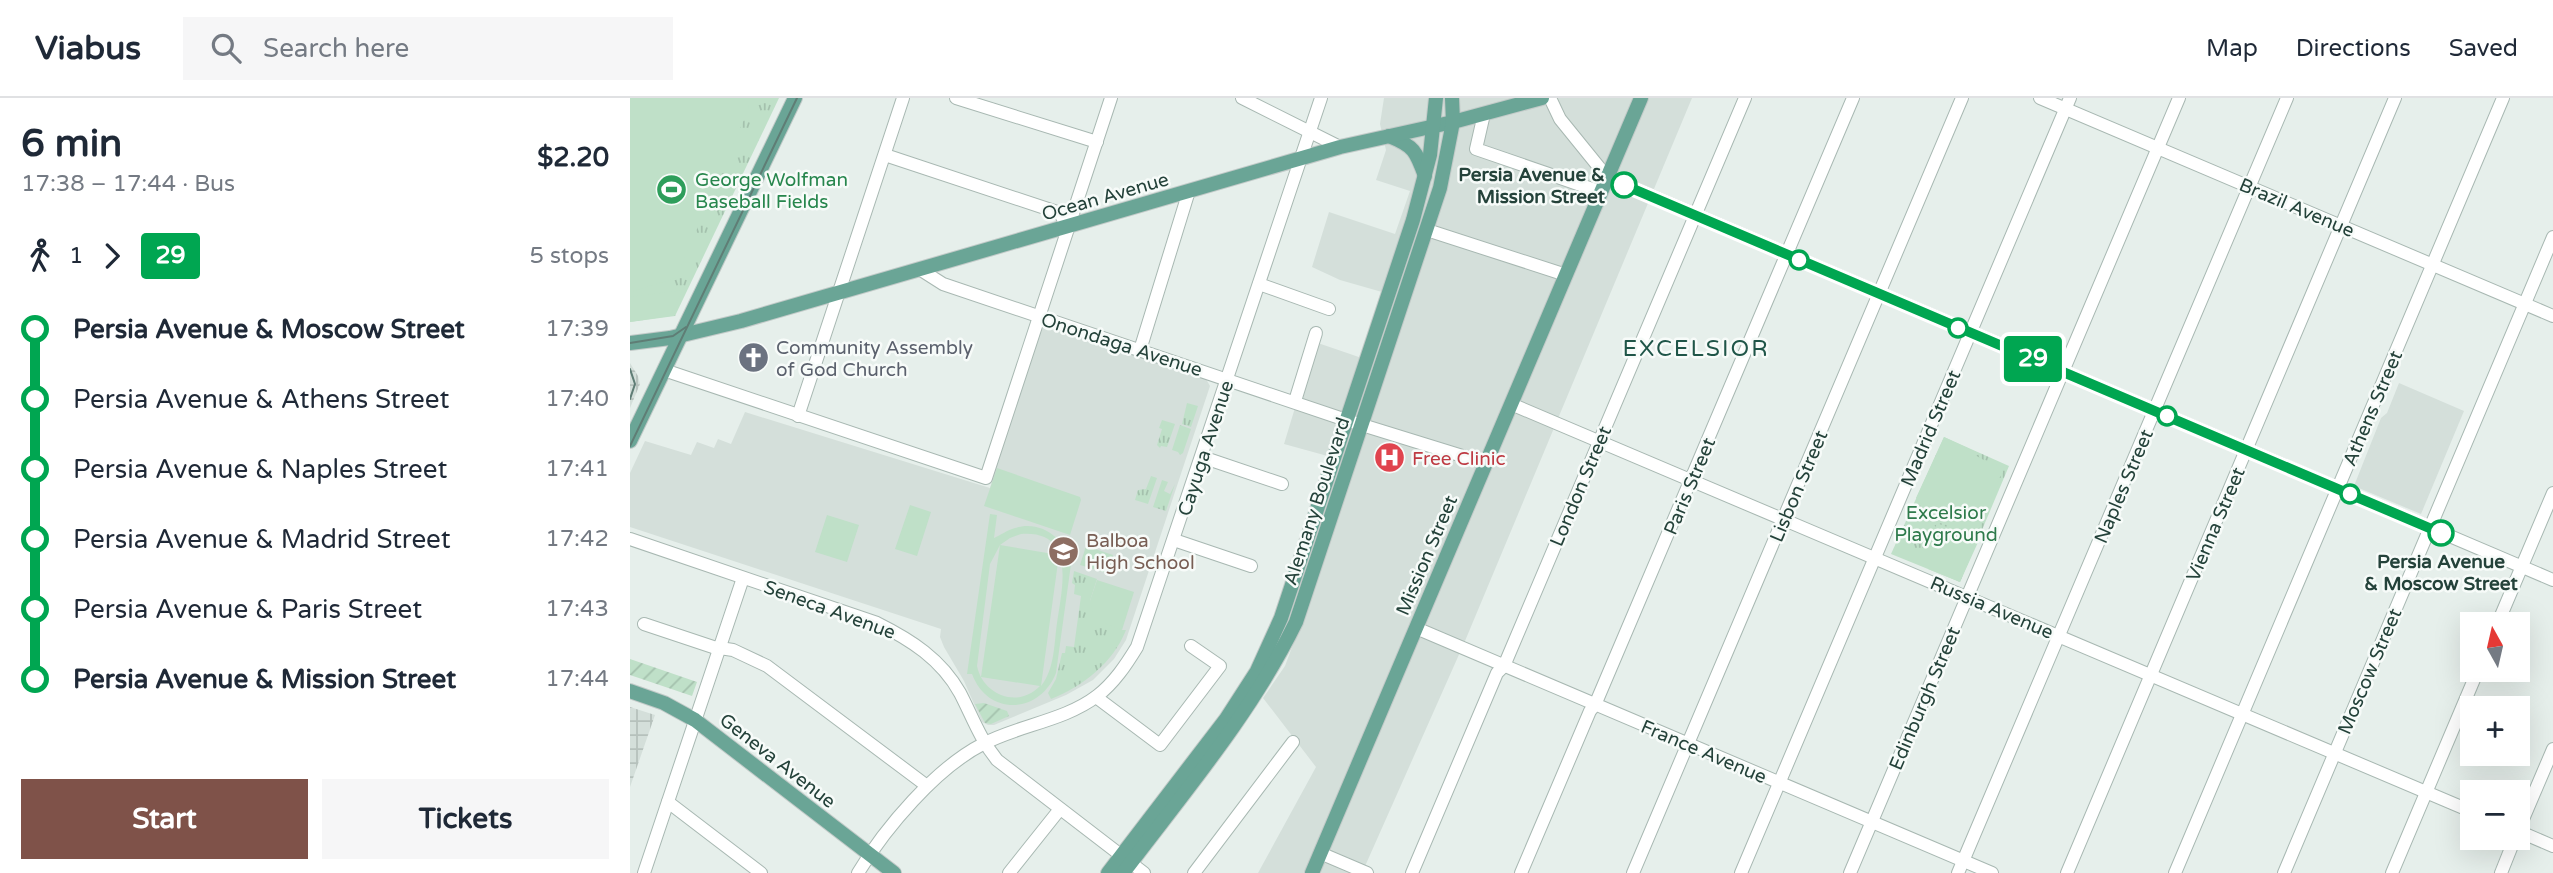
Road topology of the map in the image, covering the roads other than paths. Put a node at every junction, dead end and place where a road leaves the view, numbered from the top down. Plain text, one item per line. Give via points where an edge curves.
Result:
1 (794, 98) edge
2 (903, 98) edge
3 (956, 98) edge
4 (1111, 98) edge
5 (1242, 98) edge
6 (1321, 98) edge
7 (1436, 98) edge
8 (1452, 98) edge
9 (1542, 98) edge
10 (1550, 98) edge
11 (1641, 98) edge
12 (1745, 98) edge
13 (1853, 98) edge
14 (1962, 98) edge
15 (2040, 98) edge
16 (2179, 98) edge
17 (2287, 98) edge
18 (2395, 98) edge
19 (2503, 98) edge
20 (2068, 103) edge
21 (1484, 114) junction
22 (1453, 122) junction
23 (1434, 126) junction
24 (1310, 131) junction
25 (1389, 136) junction
26 (1097, 142) junction
27 (1340, 147) junction
28 (2158, 147) junction
29 (885, 155) junction
30 (1300, 159) junction
31 (1425, 176) junction
32 (1607, 177) junction
33 (2250, 187) junction
34 (1189, 191) junction
35 (1601, 192) junction
36 (1695, 216) junction
37 (2341, 226) junction
38 (1067, 227) junction
39 (1427, 230) junction
40 (2553, 237) edge
41 (1787, 255) junction
42 (2433, 265) junction
43 (921, 270) junction
44 (1566, 275) junction
45 (1259, 284) junction
46 (838, 294) junction
47 (1879, 294) junction
48 (2525, 304) junction
49 (1329, 309) dead end
50 (1039, 316) junction
51 (2553, 316) edge
52 (1316, 333) dead end
53 (1970, 333) junction
54 (630, 334) edge
55 (681, 334) junction
56 (630, 344) edge
57 (1140, 349) junction
58 (2062, 372) junction
59 (665, 375) junction
60 (1228, 379) junction
61 (1294, 401) junction
62 (1511, 404) junction
63 (2155, 411) junction
64 (799, 416) junction
65 (1353, 422) junction
66 (630, 441) edge
67 (1599, 441) junction
68 (2247, 450) junction
69 (1202, 457) junction
70 (1485, 463) junction
71 (1691, 480) junction
72 (1282, 484) dead end
73 (2338, 489) junction
74 (2553, 492) edge
75 (1783, 519) junction
76 (2430, 528) junction
77 (630, 539) edge
78 (1174, 540) junction
79 (1875, 557) junction
80 (1251, 566) dead end
81 (2522, 567) junction
82 (743, 578) junction
83 (2553, 580) edge
84 (1967, 596) junction
85 (2503, 612) edge
86 (644, 624) dead end
87 (1416, 628) junction
88 (2060, 636) junction
89 (1191, 646) dead end
90 (720, 648) junction
91 (1504, 666) junction
92 (2150, 675) junction
93 (2473, 682) edge
94 (630, 691) edge
95 (1096, 697) junction
96 (1595, 705) junction
97 (2242, 714) junction
98 (695, 720) junction
99 (984, 743) junction
100 (1293, 743) dead end
101 (1688, 744) junction
102 (2553, 749) edge
103 (2335, 753) junction
104 (1780, 782) junction
105 (927, 786) junction
106 (2426, 792) junction
107 (668, 802) junction
108 (2530, 803) edge
109 (2460, 806) edge
110 (1060, 809) junction
111 (1871, 822) junction
112 (2530, 836) edge
113 (2553, 846) edge
114 (2510, 850) edge
115 (1320, 853) junction
116 (869, 855) junction
117 (1125, 864) edge
118 (1961, 867) edge
119 (644, 873) edge
120 (761, 873) edge
121 (858, 873) edge
122 (894, 873) edge
123 (1009, 873) edge
124 (1108, 873) edge
125 (1144, 873) edge
126 (1194, 873) edge
127 (1312, 873) edge
128 (1367, 873) edge
129 (1412, 873) edge
130 (1521, 873) edge
131 (1633, 873) edge
132 (1741, 873) edge
133 (1850, 873) edge
134 (1992, 873) edge
135 (2067, 873) edge
136 (2175, 873) edge
137 (2284, 873) edge
138 (2392, 873) edge
139 (2501, 873) edge

1 - 55 main road via 736,220 725,228 678,321
2 - 29 street
3 - 26 street
4 - 26 street
5 - 24 street
6 - 24 street, Cayuga Avenue
7 - 23 main road, Alemany Boulevard
8 - 22 main road, Alemany Boulevard
9 - 21 main road, Ocean Avenue
10 - 32 street via 1560,119
11 - 32 main road, Mission Street
12 - 36 street, London Street
13 - 41 street, Paris Street
14 - 47 street, Lisbon Street
15 - 20 street, Brazil Avenue
16 - 28 street, Edinburgh Street
17 - 33 street, Naples Street
18 - 37 street, Vienna Street
19 - 42 street, Athens Street
20 - 28 street, Brazil Avenue
20 - 53 street, Madrid Street
21 - 22 main road, Ocean Avenue
21 - 35 street via 1476,149
22 - 23 main road, Ocean Avenue
22 - 39 main road, Alemany Boulevard
23 - 25 main road, Ocean Avenue
23 - 31 main road, Alemany Boulevard
24 - 27 street
24 - 30 street, Cayuga Avenue
25 - 27 main road, Ocean Avenue
25 - 31 main road via 1412,147
26 - 38 street
27 - 30 main road, Ocean Avenue
28 - 33 street, Brazil Avenue
28 - 58 street, Edinburgh Street
29 - 38 street via 1060,212
29 - 46 street
30 - 34 main road, Ocean Avenue
30 - 45 street, Cayuga Avenue
31 - 65 main road, Alemany Boulevard
32 - 35 main road, Mission Street
32 - 36 street
33 - 37 street, Brazil Avenue
33 - 63 street, Naples Street
34 - 38 main road, Ocean Avenue
34 - 57 street
35 - 44 main road, Mission Street
36 - 41 street
36 - 67 street, London Street
37 - 42 street, Brazil Avenue
37 - 68 street, Vienna Street
38 - 43 main road, Ocean Avenue
38 - 50 street
39 - 44 street
39 - 65 main road, Alemany Boulevard
40 - 48 street, Moscow Street
41 - 47 street
41 - 71 street, Paris Street
42 - 48 street, Brazil Avenue
42 - 73 street, Athens Street
43 - 46 main road, Ocean Avenue
43 - 50 street, Onondaga Avenue via 943,284
44 - 62 main road, Mission Street
45 - 49 street
45 - 60 street, Cayuga Avenue
46 - 55 main road, Ocean Avenue
46 - 64 street
47 - 53 street
47 - 75 street, Lisbon Street
48 - 51 street, Brazil Avenue
48 - 76 street, Moscow Street
50 - 57 street, Onondaga Avenue
50 - 64 street via 986,478
52 - 61 street
53 - 58 street
53 - 79 street, Madrid Street
54 - 55 main road, Ocean Avenue via 668,329
55 - 56 main road, Ocean Avenue
55 - 59 main road
57 - 60 street, Onondaga Avenue
58 - 63 street
58 - 84 street, Edinburgh Street
59 - 64 street
59 - 66 main road
60 - 61 street, Onondaga Avenue
60 - 69 street, Cayuga Avenue
61 - 65 street, Onondaga Avenue
62 - 67 street, Russia Avenue
62 - 70 main road, Mission Street
63 - 68 street
63 - 88 street, Naples Street
65 - 70 street, Onondaga Avenue
65 - 117 main road, Alemany Boulevard via 1296,622 1277,661 1236,725
67 - 71 street, Russia Avenue
67 - 91 street, London Street
68 - 73 street
68 - 92 street, Vienna Street
69 - 72 street
69 - 78 street, Cayuga Avenue
70 - 87 main road, Mission Street
71 - 75 street, Russia Avenue
71 - 96 street, Paris Street
73 - 76 street
73 - 97 street, Athens Street
74 - 81 street
75 - 79 street, Russia Avenue
75 - 101 street, Lisbon Street
76 - 81 street
76 - 103 street, Moscow Street
77 - 82 street, Seneca Avenue
78 - 80 street
78 - 95 street, Cayuga Avenue via 1137,646 1119,674
79 - 84 street, Russia Avenue
79 - 104 street, Madrid Street
81 - 83 street
81 - 85 street
82 - 90 street
82 - 99 street, Seneca Avenue via 877,623 909,639 937,662 959,691
84 - 88 street, Russia Avenue
84 - 111 street, Edinburgh Street
86 - 90 street
87 - 91 street, France Avenue
87 - 115 main road, Mission Street
88 - 92 street, Russia Avenue
88 - 118 street, Naples Street
89 - 95 street via 1220,666 1160,745
90 - 98 street
90 - 105 street via 767,666
91 - 96 street, France Avenue
91 - 129 street, London Street via 1497,673
92 - 97 street, Russia Avenue
92 - 135 street, Vienna Street
93 - 106 street
94 - 98 main road, Geneva Avenue
95 - 99 street, Cayuga Avenue
96 - 101 street, France Avenue
96 - 130 street, Paris Street
97 - 103 street, Russia Avenue
97 - 136 street, Athens Street
98 - 107 street
98 - 116 main road, Geneva Avenue
99 - 105 street, Cayuga Avenue
99 - 110 street, Seneca Avenue via 1008,770
100 - 126 street
101 - 104 street, France Avenue
101 - 131 street, Lisbon Street
102 - 108 street
103 - 106 street, Russia Avenue
103 - 137 street, Moscow Street
104 - 111 street, France Avenue
104 - 132 street, Madrid Street
105 - 116 street, Cayuga Avenue
106 - 109 street, Russia Avenue
106 - 138 street
107 - 119 street
107 - 120 street
110 - 117 street, Seneca Avenue
110 - 123 street
111 - 118 street, France Avenue
111 - 133 street, Edinburgh Street
112 - 113 street
114 - 139 street
115 - 127 main road, Mission Street
115 - 128 street
116 - 121 street, Cayuga Avenue
116 - 122 main road, Geneva Avenue
117 - 124 main road, Alemany Boulevard
117 - 125 street, Seneca Avenue
118 - 134 street, France Avenue

